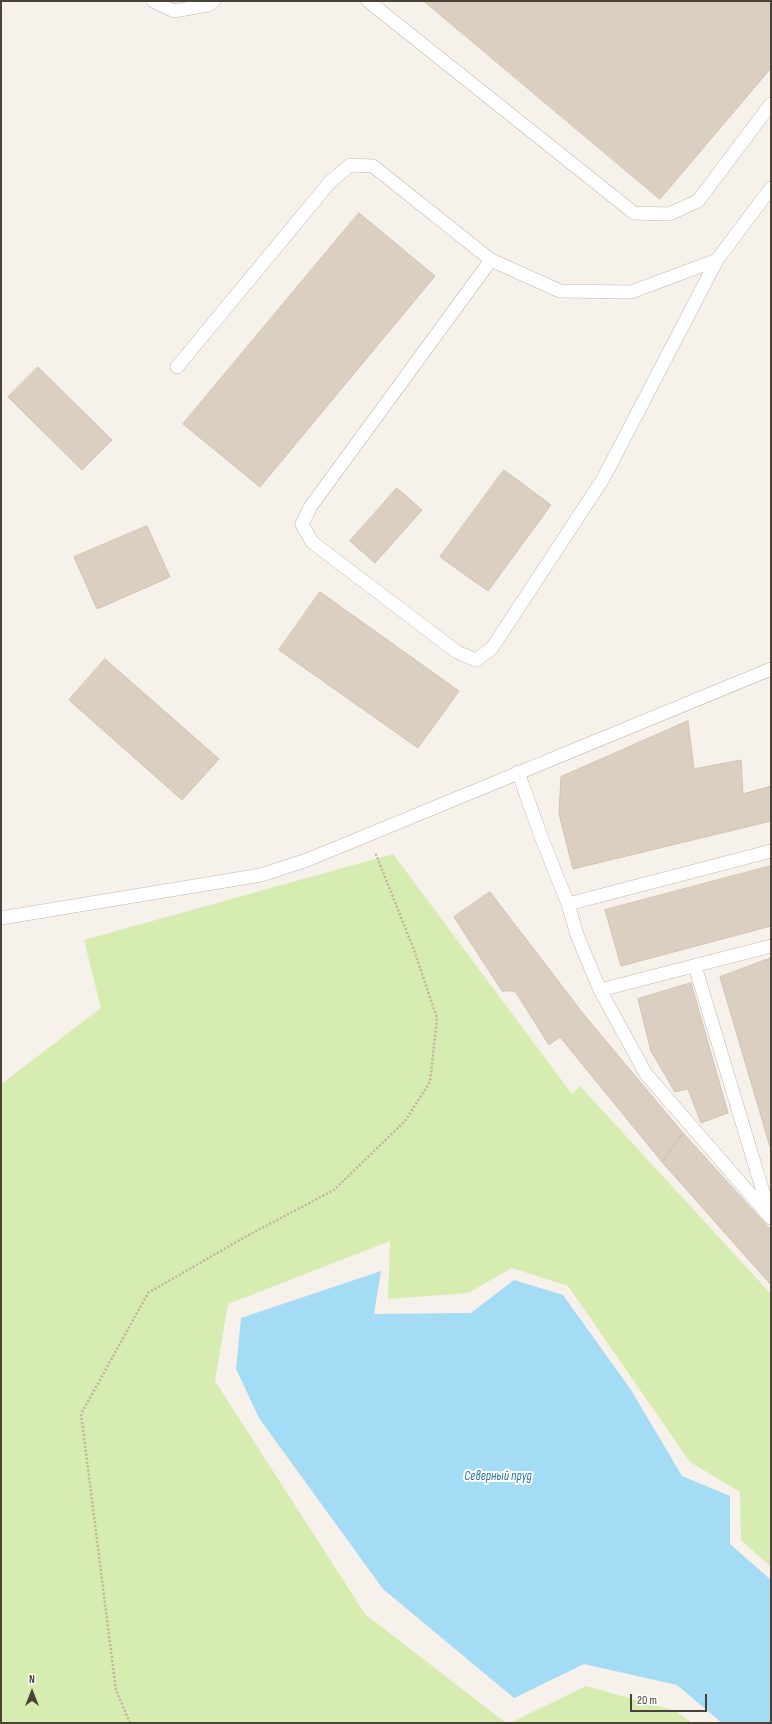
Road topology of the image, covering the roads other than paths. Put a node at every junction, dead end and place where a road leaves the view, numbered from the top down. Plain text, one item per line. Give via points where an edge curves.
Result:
1 (153, 1) edge
2 (214, 1) edge
3 (368, 1) edge
4 (771, 104) edge
5 (771, 188) edge
6 (491, 260) junction
7 (717, 260) junction
8 (177, 367) dead end
9 (771, 669) edge
10 (518, 772) junction
11 (771, 851) edge
12 (568, 904) junction
13 (1, 918) edge
14 (771, 946) edge
15 (695, 966) junction
16 (600, 990) junction
17 (771, 1218) edge

1 - 2 lane via 174,11 208,5
3 - 4 lane via 634,213 669,214 698,201
5 - 7 lane
6 - 7 lane via 560,291 631,292
6 - 7 lane via 311,506 302,524 312,542 457,652 476,660 492,648 603,479
6 - 8 lane via 373,166 350,164 330,182
9 - 10 lane
10 - 12 lane
10 - 13 lane via 307,860 261,875
11 - 12 lane
12 - 16 lane via 577,936
14 - 15 lane
15 - 16 lane
15 - 17 lane
16 - 17 lane via 646,1074

